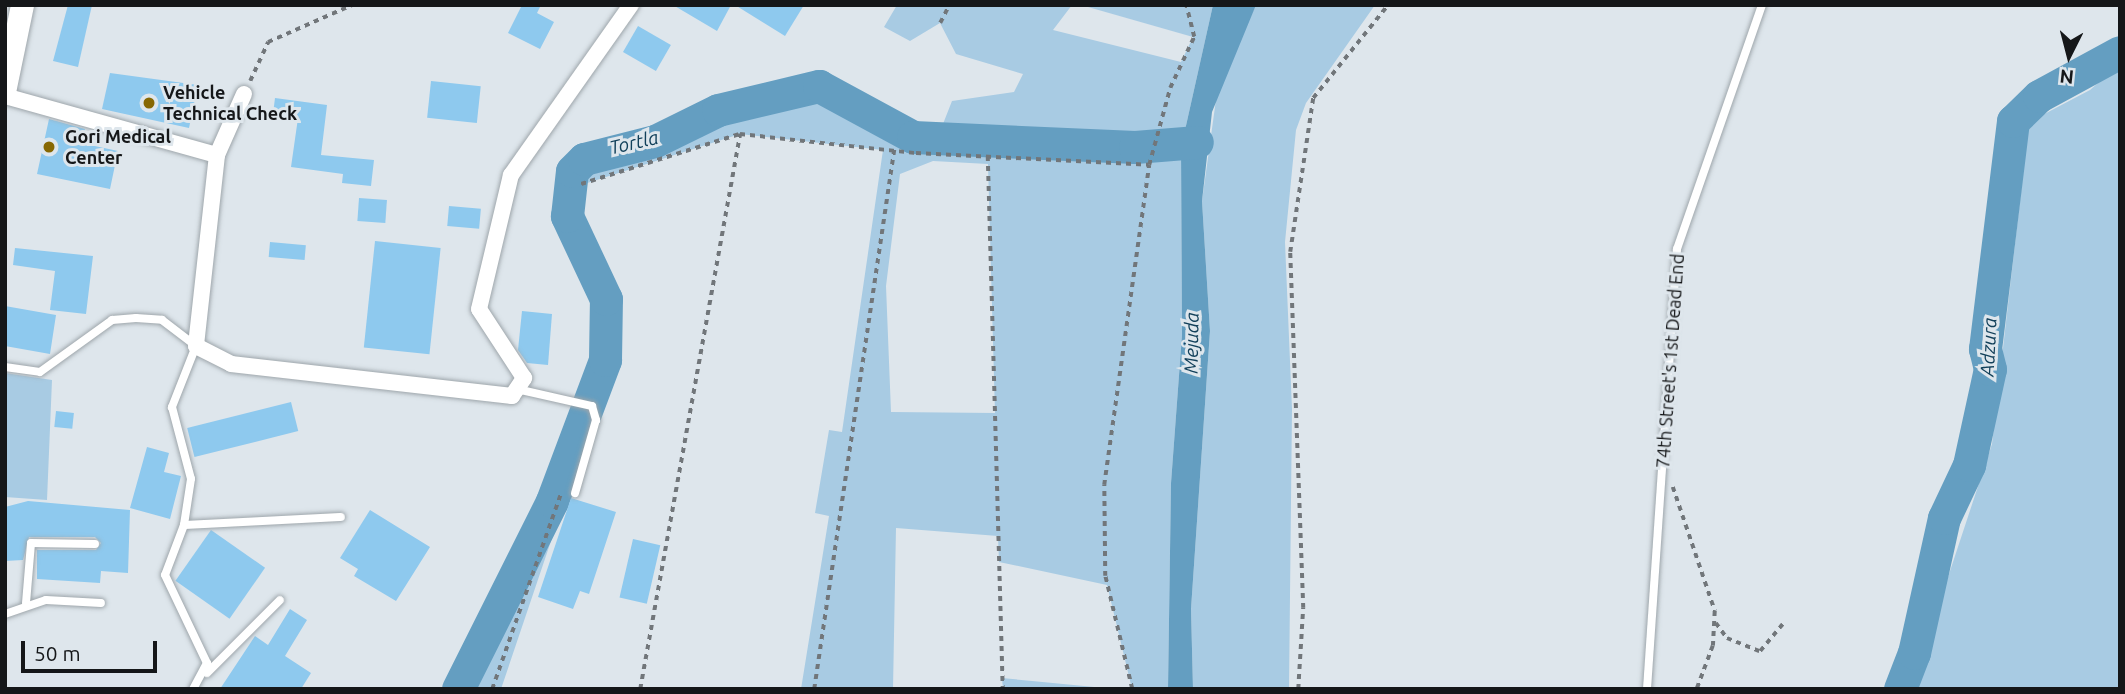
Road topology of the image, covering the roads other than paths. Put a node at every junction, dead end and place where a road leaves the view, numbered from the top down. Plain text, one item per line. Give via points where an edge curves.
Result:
1 (22, 5) edge
2 (631, 5) edge
3 (1762, 5) edge
4 (5, 87) edge
5 (244, 94) road end
6 (5, 96) edge
7 (217, 155) junction
8 (196, 345) junction
9 (5, 367) edge
10 (522, 384) junction
11 (575, 493) dead end
12 (341, 517) dead end
13 (184, 525) junction
14 (95, 544) dead end
15 (280, 600) dead end
16 (26, 603) junction
17 (101, 603) dead end
18 (5, 614) edge
19 (207, 673) junction
20 (193, 689) edge
21 (1647, 689) edge

1 - 4 main road
2 - 10 street via 511,175 479,309
3 - 21 lane, 74th Street's 1st Dead End via 1676,249
5 - 7 street
6 - 7 street
7 - 8 street
8 - 9 lane via 162,320 136,317 112,320 40,372
8 - 10 street via 231,364 387,377 478,394 512,396
8 - 13 lane via 172,407 191,479
10 - 11 lane via 592,406 596,420
12 - 13 lane
13 - 19 lane via 165,575
14 - 16 lane via 31,543
15 - 19 lane
16 - 17 lane
16 - 18 lane
19 - 20 lane

